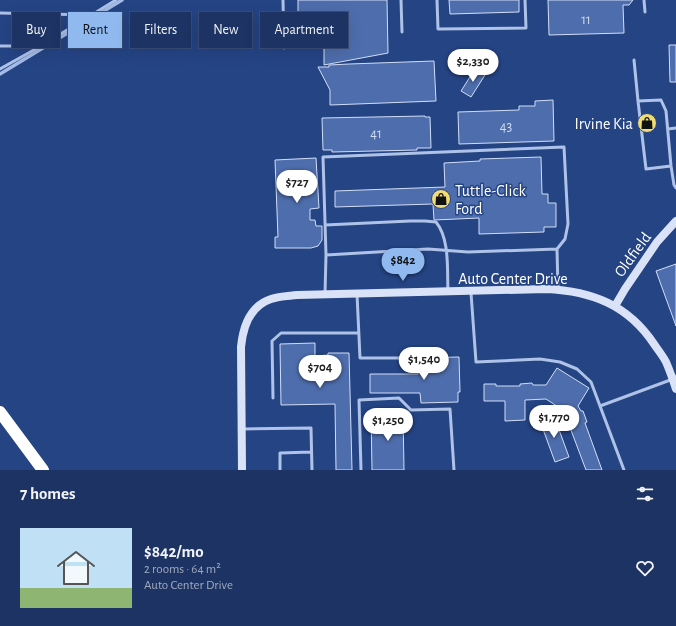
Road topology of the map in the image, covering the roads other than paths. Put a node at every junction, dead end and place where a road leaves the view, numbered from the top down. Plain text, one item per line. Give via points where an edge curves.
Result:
1 (116, 0) edge
2 (283, 0) edge
3 (401, 0) edge
4 (437, 0) edge
5 (524, 0) edge
6 (644, 0) edge
7 (97, 12) edge
8 (283, 12) edge
9 (645, 12) dead end
10 (0, 13) edge
11 (68, 14) edge
12 (402, 32) dead end
13 (0, 46) edge
14 (12, 46) edge
15 (37, 48) edge
16 (634, 60) dead end
17 (0, 69) edge
18 (638, 101) junction
19 (676, 128) edge
20 (668, 129) junction
21 (671, 166) junction
22 (676, 188) edge
23 (676, 222) edge
24 (325, 225) junction
25 (557, 249) junction
26 (447, 250) junction
27 (326, 255) junction
28 (558, 290) junction
29 (448, 291) junction
30 (471, 291) junction
31 (325, 294) junction
32 (357, 294) junction
33 (615, 306) junction
34 (359, 333) junction
35 (406, 358) dead end
36 (674, 378) edge
37 (676, 389) edge
38 (273, 398) dead end
39 (600, 406) junction
40 (0, 412) edge
41 (242, 429) junction
42 (311, 452) junction
43 (43, 470) edge
44 (242, 470) edge
45 (280, 470) edge
46 (312, 470) edge
47 (361, 470) edge
48 (454, 470) edge
49 (624, 470) edge

1 - 7 lane
2 - 8 lane
3 - 12 lane
4 - 5 lane via 438,30 526,28
6 - 9 lane
10 - 11 lane
13 - 14 lane
15 - 17 lane
16 - 18 lane
18 - 20 lane via 661,100 666,110
18 - 21 lane via 646,169
19 - 20 lane
20 - 21 lane
21 - 22 lane
23 - 33 street, Oldfield via 657,242
24 - 25 lane via 323,157 564,147 568,224 565,239
24 - 26 lane via 436,222 441,228
24 - 27 lane
25 - 26 lane via 468,252
25 - 28 lane
26 - 27 lane
26 - 29 lane
27 - 31 lane
28 - 30 street, Auto Center Drive
28 - 33 street, Auto Center Drive via 593,296
29 - 30 street, Auto Center Drive
29 - 32 street, Auto Center Drive
30 - 39 lane via 476,362 540,359 560,362 577,369 591,382
31 - 32 street, Auto Center Drive
31 - 41 street, Auto Center Drive via 271,299 254,310 249,317 243,330 241,347
32 - 34 lane
33 - 36 street, Auto Center Drive via 632,318 649,336
34 - 35 lane via 360,358
34 - 38 lane via 281,333 272,340
36 - 37 street, Auto Center Drive
36 - 39 lane
39 - 49 lane
40 - 43 highway
41 - 42 lane via 311,428
41 - 44 street, Auto Center Drive
42 - 45 lane via 280,452
42 - 46 lane
47 - 48 lane via 359,400 399,398 411,410 450,409

